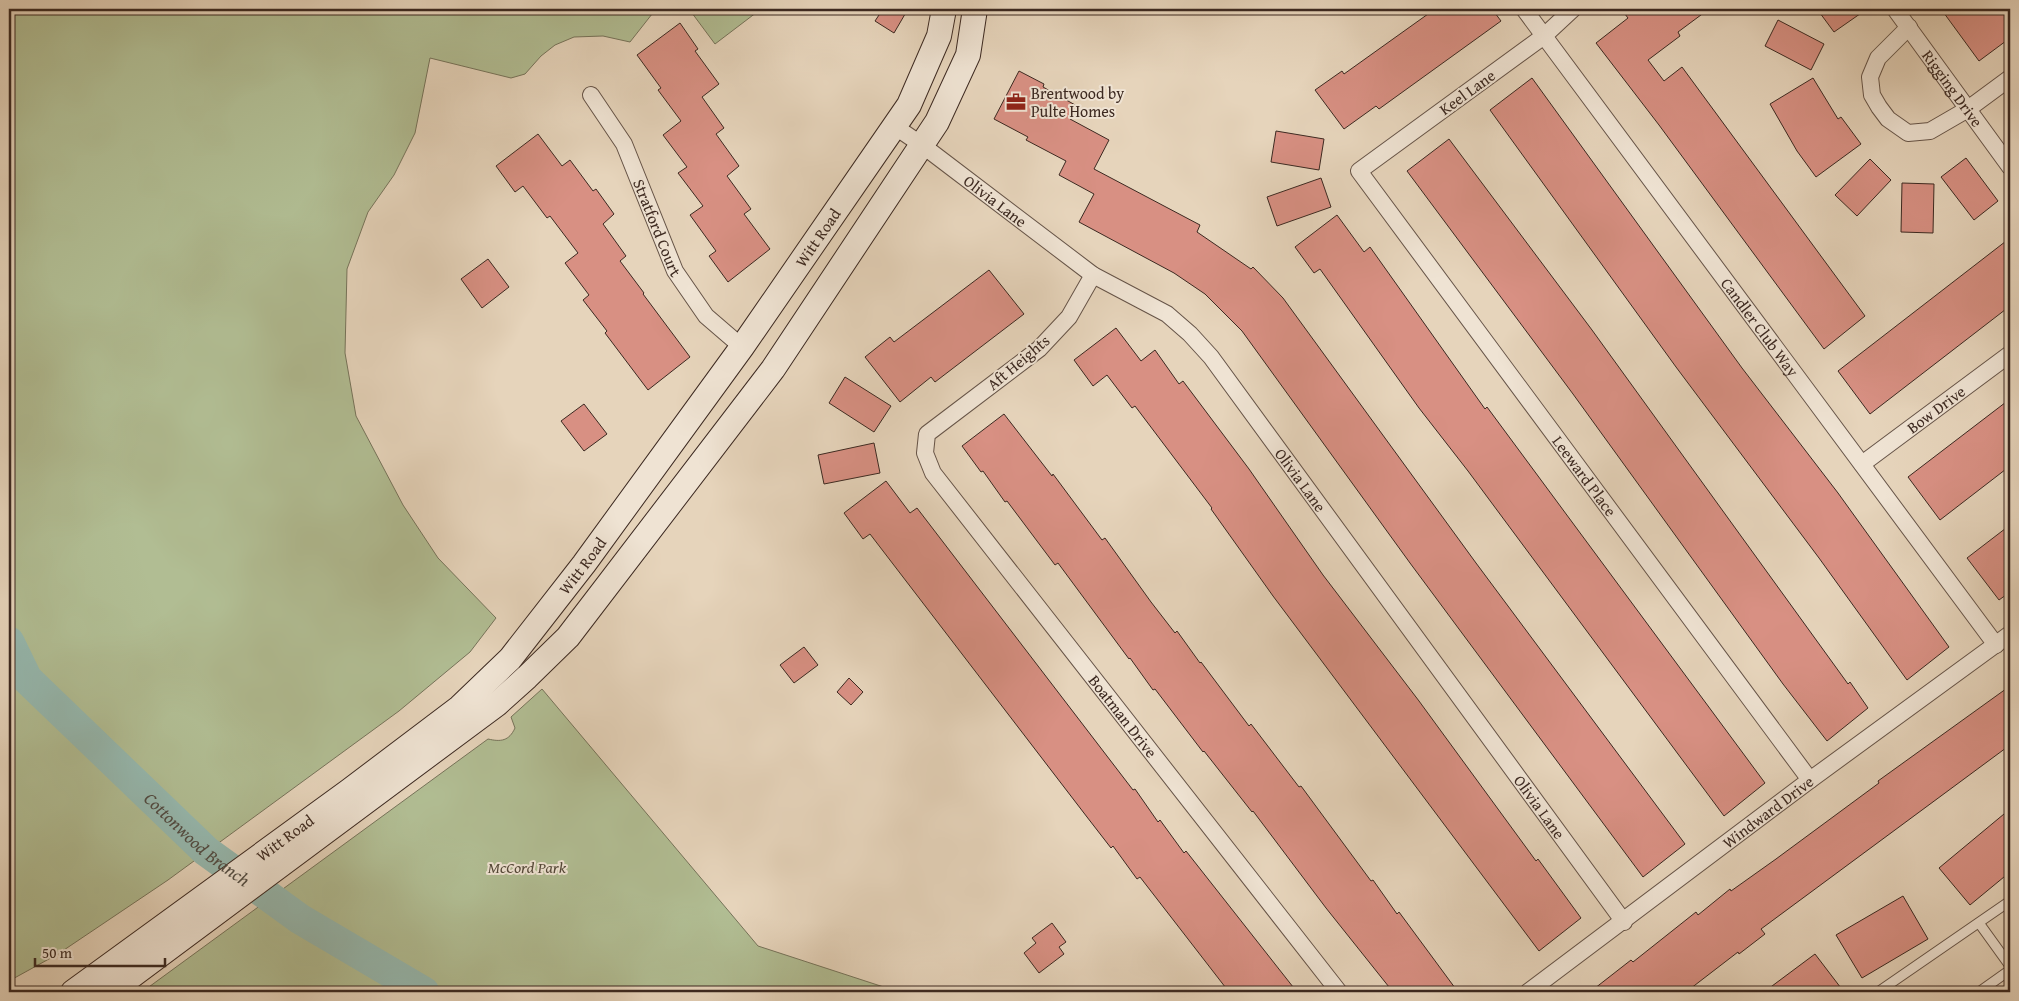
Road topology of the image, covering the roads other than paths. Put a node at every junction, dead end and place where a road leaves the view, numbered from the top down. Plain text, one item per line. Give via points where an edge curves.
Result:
1 (944, 9) edge
2 (975, 9) edge
3 (1524, 9) edge
4 (1573, 9) edge
5 (1895, 9) edge
6 (1909, 26) junction
7 (1544, 36) junction
8 (2010, 78) edge
9 (591, 95) dead end
10 (1968, 109) junction
11 (894, 126) junction
12 (922, 144) junction
13 (2010, 167) edge
14 (1359, 172) joint
15 (1093, 276) junction
16 (742, 347) junction
17 (2010, 354) edge
18 (773, 368) junction
19 (927, 434) joint
20 (1862, 464) junction
21 (2010, 634) edge
22 (1996, 645) junction
23 (1810, 780) junction
24 (354, 799) junction
25 (2010, 901) edge
26 (1624, 922) junction
27 (1979, 923) junction
28 (2010, 966) edge
29 (2010, 970) edge
30 (73, 992) edge
31 (110, 992) edge
32 (1339, 992) edge
33 (1528, 992) edge
34 (1878, 992) edge
35 (1979, 992) edge

1 - 11 street, Witt Road via 940,36 909,105
2 - 12 street, Witt Road via 968,55 937,122
3 - 7 street, Candler Club Way
4 - 7 street, Keel Lane
5 - 6 street, Rigging Drive
6 - 10 street, Rigging Drive
6 - 10 street via 1878,58 1870,76 1872,95 1888,119 1908,133 1930,131
7 - 14 street, Keel Lane
7 - 20 street, Candler Club Way
8 - 10 street
9 - 16 street, Stratford Court via 624,144 676,271 706,316
10 - 13 street, Rigging Drive
11 - 12 street, Olivia Lane
11 - 16 street, Witt Road
12 - 15 street, Olivia Lane
12 - 18 street, Witt Road
14 - 23 street, Leeward Place
15 - 19 street, Aft Heights via 1069,317 1039,349
15 - 26 street, Olivia Lane via 1167,314 1211,357
16 - 18 street
16 - 24 street, Witt Road via 510,659
17 - 20 street, Bow Drive
18 - 24 street, Witt Road via 568,637 497,704
19 - 32 street, Boatman Drive via 925,453 933,473
20 - 22 street, Candler Club Way
21 - 22 street, Windward Drive
22 - 23 street, Windward Drive
23 - 26 street, Windward Drive
24 - 30 street, Witt Road
24 - 31 street, Witt Road
25 - 27 lane
26 - 33 street, Windward Drive
27 - 28 lane
27 - 34 lane
29 - 35 lane

